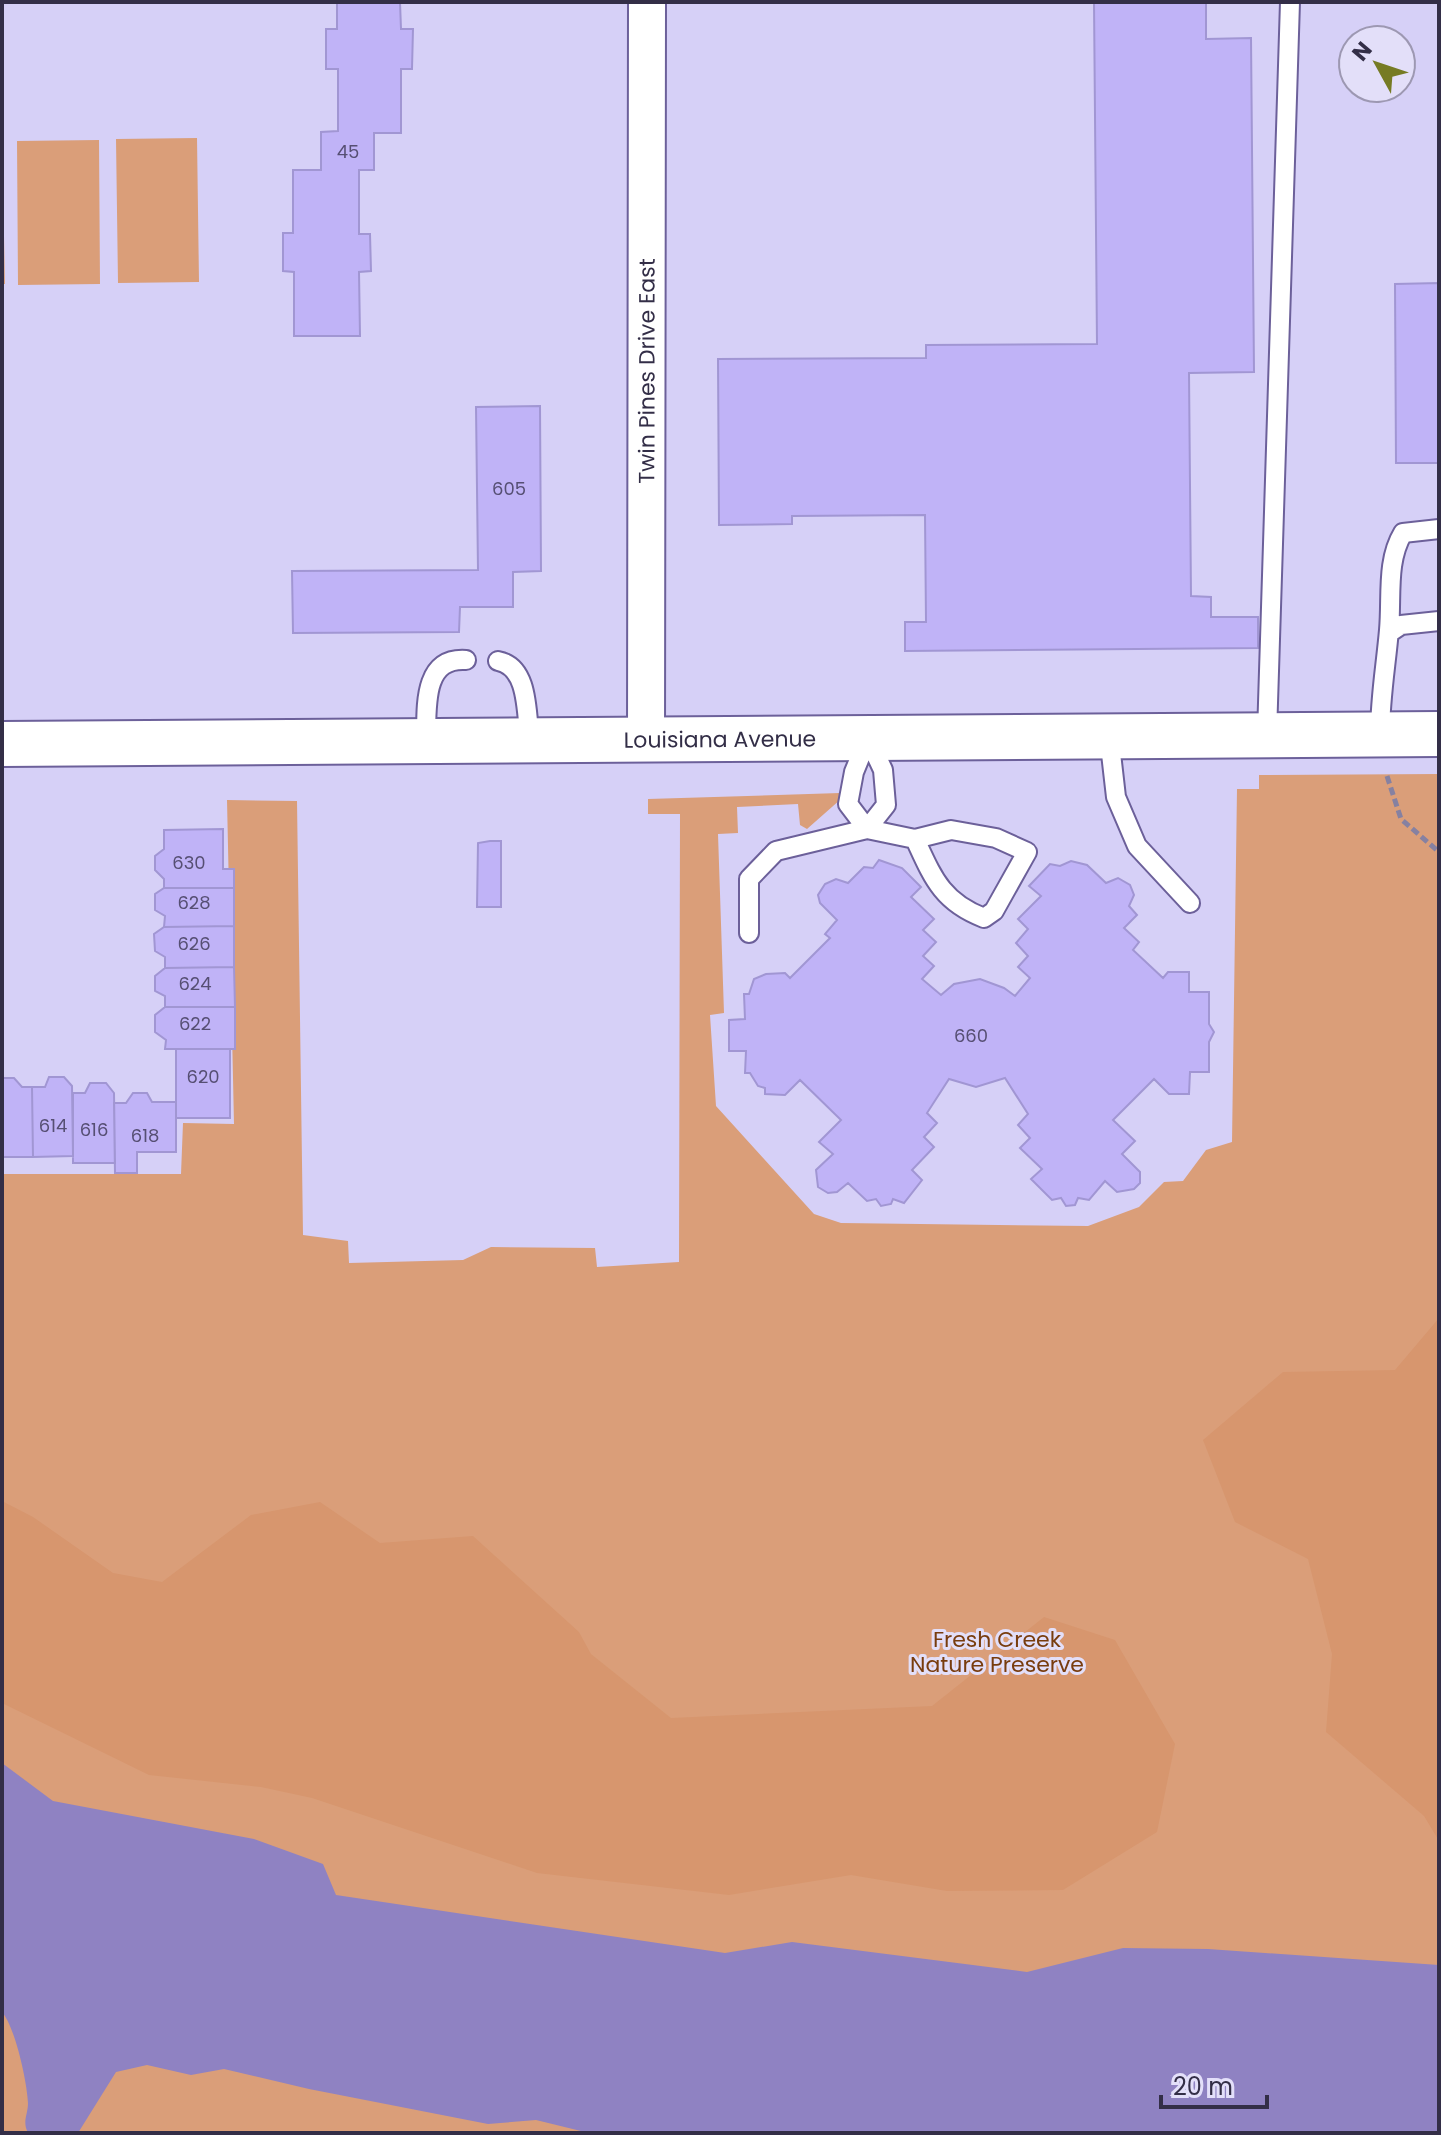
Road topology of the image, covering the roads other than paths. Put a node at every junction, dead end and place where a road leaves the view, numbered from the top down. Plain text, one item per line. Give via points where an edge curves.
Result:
1 (647, 2) edge
2 (1290, 2) edge
3 (1439, 529) edge
4 (1439, 621) edge
5 (1389, 633) junction
6 (466, 660) dead end
7 (498, 661) dead end
8 (1380, 734) junction
9 (1439, 734) edge
10 (1267, 735) junction
11 (1109, 736) junction
12 (868, 738) junction
13 (646, 741) junction
14 (530, 742) junction
15 (426, 743) junction
16 (2, 744) edge
17 (867, 829) junction
18 (915, 839) junction
19 (1190, 903) dead end
20 (749, 933) dead end

1 - 13 street, Twin Pines Drive East
2 - 10 lane
3 - 5 lane via 1403,533 1394,549
4 - 5 lane via 1401,625
5 - 8 lane
6 - 15 lane via 439,669 428,684
7 - 14 lane via 516,670 522,684
8 - 9 street, Louisiana Avenue
8 - 10 street, Louisiana Avenue
10 - 11 street, Louisiana Avenue
11 - 12 street, Louisiana Avenue
11 - 19 lane via 1116,797 1137,846
12 - 13 street, Louisiana Avenue
12 - 17 lane via 848,804
12 - 17 lane via 883,770 886,805
13 - 14 street, Louisiana Avenue
14 - 15 street, Louisiana Avenue
15 - 16 street, Louisiana Avenue
17 - 18 lane
17 - 20 lane via 776,851 749,879
18 - 18 lane via 951,830 996,838 1027,852 994,911 984,918 957,908 932,875

